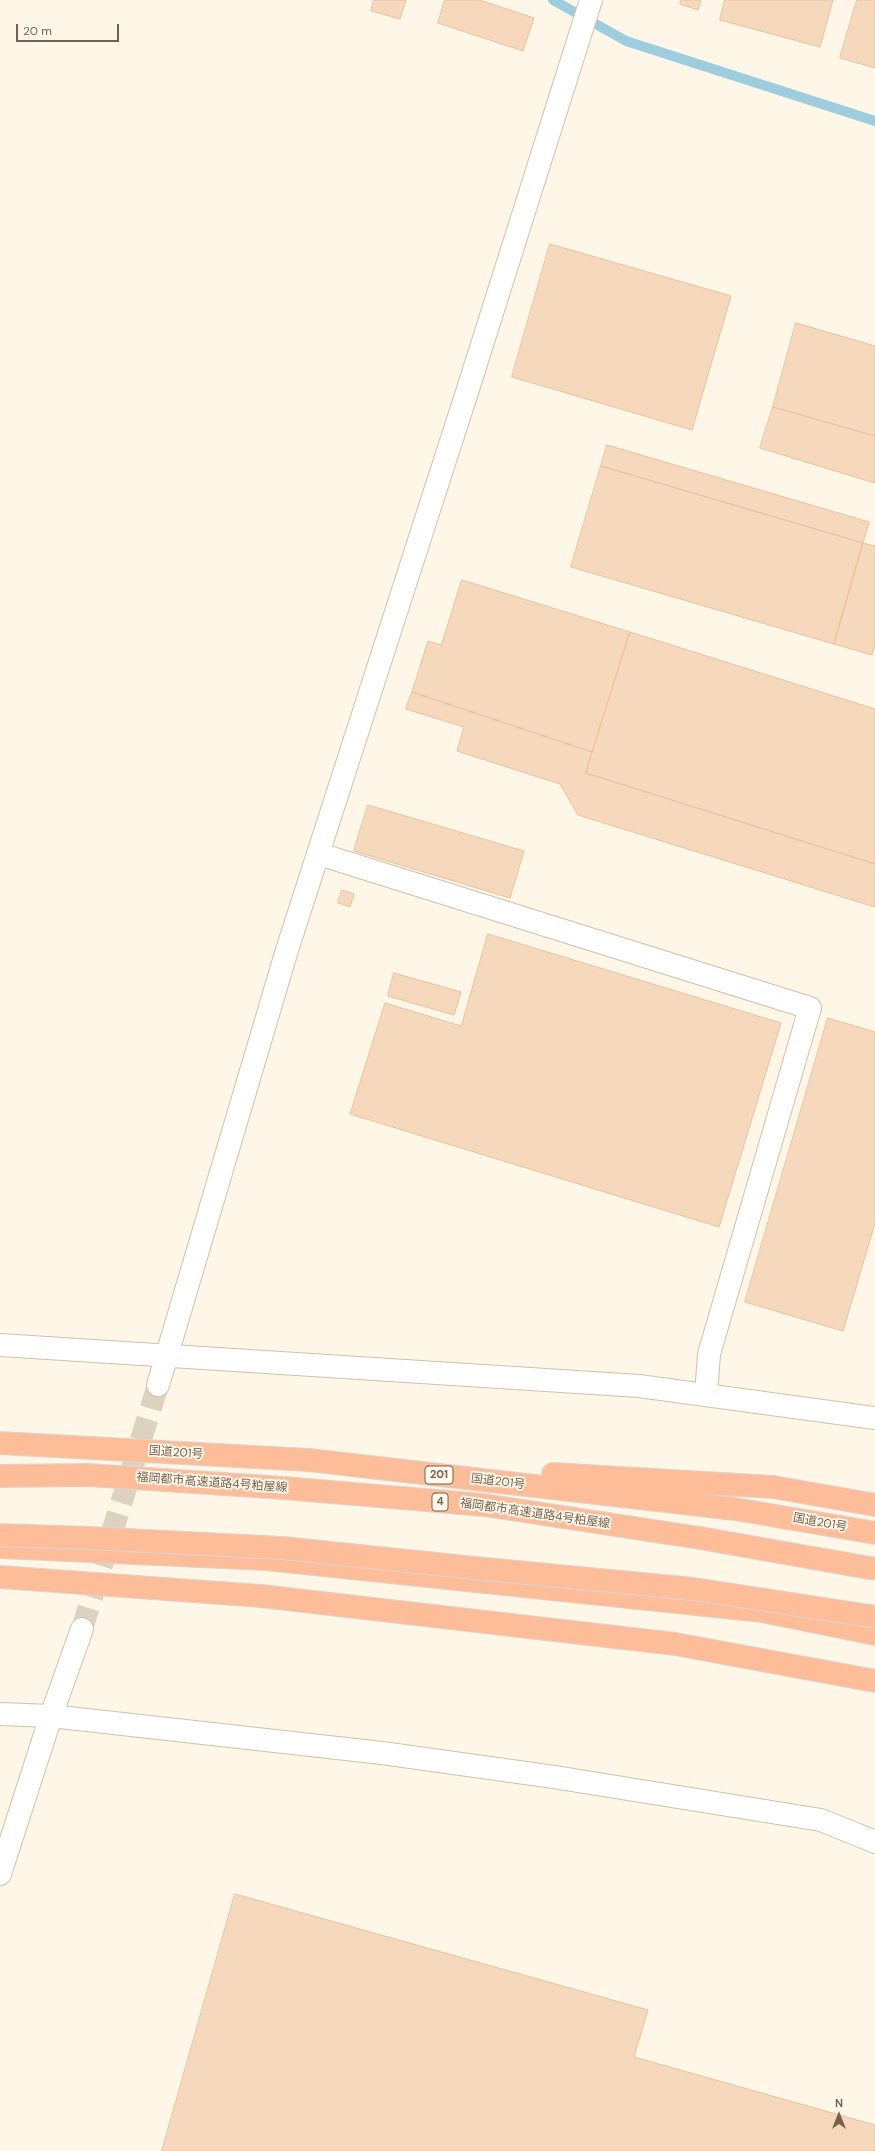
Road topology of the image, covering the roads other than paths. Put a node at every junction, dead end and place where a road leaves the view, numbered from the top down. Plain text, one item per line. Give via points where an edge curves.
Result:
1 (591, 0) edge
2 (319, 854) junction
3 (0, 1345) edge
4 (166, 1355) junction
5 (158, 1385) tunnel mouth
6 (706, 1395) junction
7 (875, 1418) edge
8 (0, 1443) edge
9 (309, 1460) junction
10 (0, 1476) edge
11 (875, 1505) edge
12 (875, 1533) edge
13 (0, 1536) edge
14 (0, 1547) edge
15 (875, 1569) edge
16 (0, 1577) edge
17 (875, 1617) edge
18 (82, 1629) tunnel mouth
19 (875, 1634) edge
20 (875, 1681) edge
21 (0, 1714) edge
22 (50, 1716) junction
23 (875, 1842) edge
24 (0, 1874) edge

1 - 2 street
2 - 4 street
2 - 6 street via 810,1008 709,1354
3 - 4 street
4 - 5 street
4 - 6 street via 632,1386
6 - 7 street
8 - 9 highway, 国道201号 / 201
9 - 11 highway via 773,1487
9 - 12 highway, 国道201号 / 201 via 735,1509
10 - 15 highway, 福岡都市高速道路4号粕屋線 / 4, bridge via 88,1475 484,1505 700,1538
13 - 17 highway, bridge via 283,1548 694,1589
14 - 19 highway via 266,1559 762,1611
16 - 20 highway via 261,1596 675,1644
18 - 22 street
21 - 22 street
22 - 23 street via 382,1753 554,1777 821,1820
22 - 24 street

